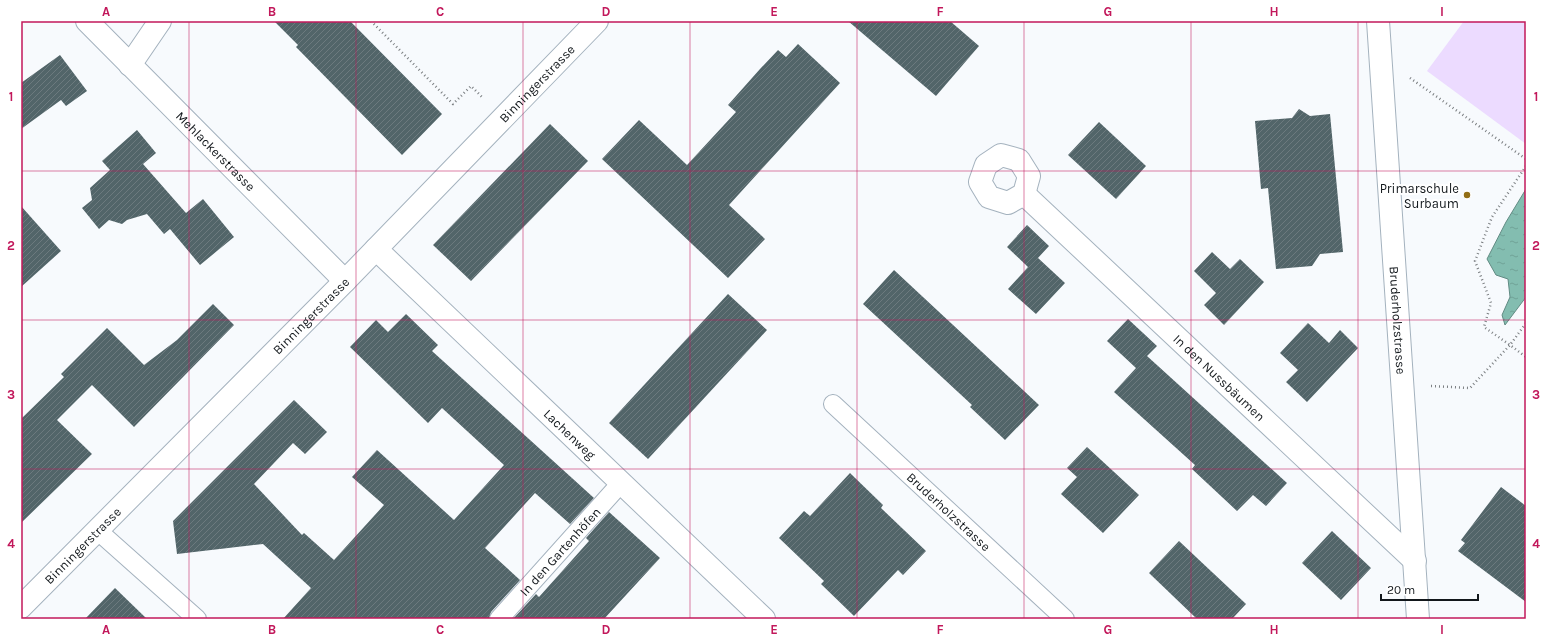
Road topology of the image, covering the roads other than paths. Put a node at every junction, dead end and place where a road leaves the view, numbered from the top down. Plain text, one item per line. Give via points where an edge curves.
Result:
1 (87, 21) edge
2 (160, 21) edge
3 (597, 21) edge
4 (1378, 21) edge
5 (130, 65) junction
6 (1024, 194) dead end
7 (376, 249) junction
8 (344, 281) junction
9 (833, 404) dead end
10 (621, 483) junction
11 (97, 530) junction
12 (1415, 561) junction
13 (21, 607) edge
14 (197, 619) edge
15 (499, 619) edge
16 (764, 619) edge
17 (1065, 619) edge
18 (1418, 619) edge

1 - 5 street, Mehlackerstrasse
2 - 5 street
3 - 7 street, Binningerstrasse
4 - 12 street, Bruderholzstrasse
5 - 8 street, Mehlackerstrasse
6 - 12 street, In den Nussbäumen
7 - 8 street, Binningerstrasse
7 - 10 street, Lachenweg
8 - 11 street, Binningerstrasse
9 - 17 lane, Bruderholzstrasse
10 - 15 lane, In den Gartenhöfen
10 - 16 street, Lachenweg
11 - 13 street, Binningerstrasse
11 - 14 lane
12 - 18 street, Bruderholzstrasse

